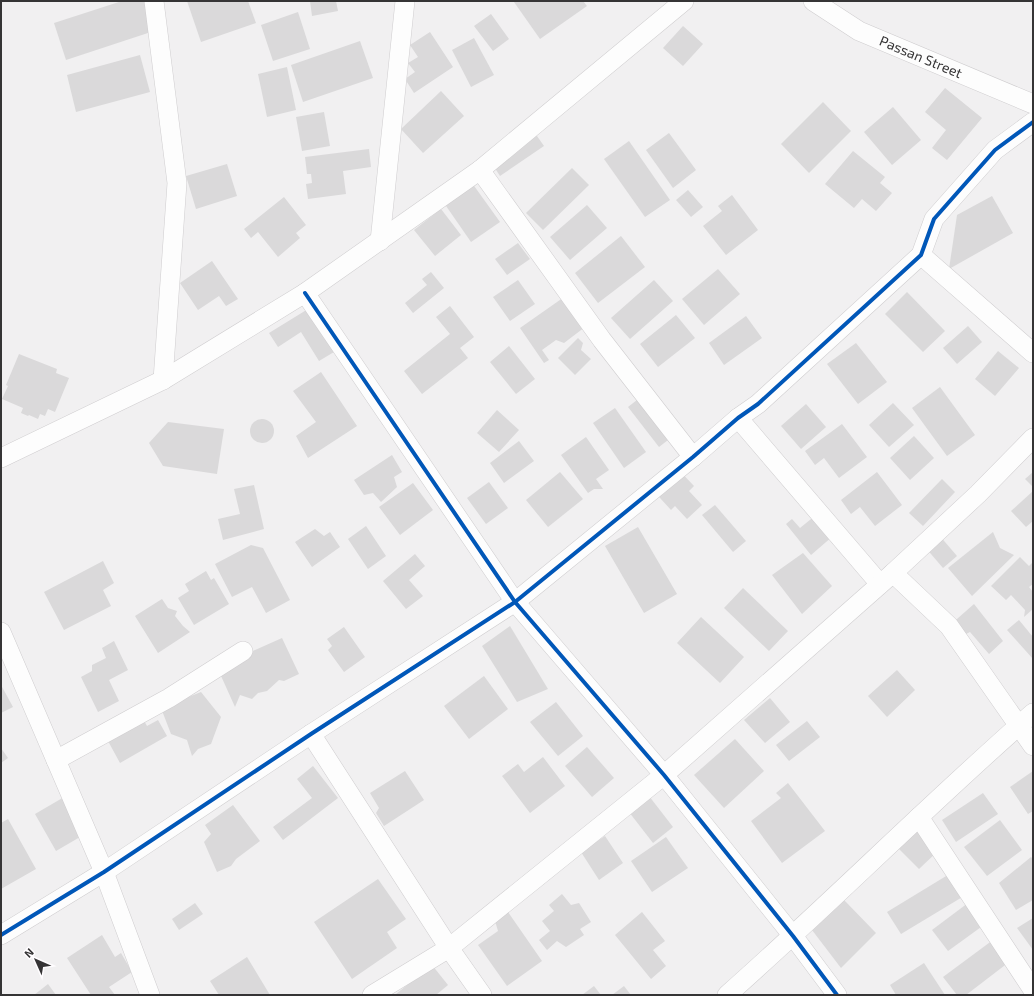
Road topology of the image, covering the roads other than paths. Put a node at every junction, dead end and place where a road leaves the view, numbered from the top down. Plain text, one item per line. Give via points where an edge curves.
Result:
1 (154, 1) edge
2 (404, 1) edge
3 (684, 1) edge
4 (813, 1) edge
5 (1033, 104) edge
6 (1033, 122) edge
7 (480, 170) junction
8 (380, 240) junction
9 (921, 255) junction
10 (305, 293) junction
11 (1033, 353) edge
12 (163, 380) junction
13 (738, 418) junction
14 (1033, 438) edge
15 (693, 456) junction
16 (1, 458) edge
17 (887, 579) junction
18 (515, 602) junction
19 (1, 632) edge
20 (244, 651) dead end
21 (1033, 713) edge
22 (1018, 726) junction
23 (311, 734) junction
24 (1033, 746) edge
25 (56, 760) junction
26 (664, 775) junction
27 (919, 818) junction
28 (104, 872) junction
29 (1, 935) edge
30 (793, 936) junction
31 (449, 948) junction
32 (1033, 990) edge
33 (150, 995) edge
34 (372, 995) edge
35 (482, 995) edge
36 (727, 995) edge
37 (837, 995) edge

1 - 12 street via 177,182
2 - 8 street
3 - 7 street
4 - 5 street, Passan Street via 859,31
6 - 9 street via 995,150 934,219
7 - 8 street
7 - 15 street via 602,340
8 - 10 street
9 - 11 street
9 - 13 street via 758,404
10 - 12 street
10 - 18 street
12 - 16 street
13 - 15 street
13 - 17 street
14 - 17 street via 978,494
15 - 18 street
17 - 22 street via 949,626
17 - 26 street
18 - 23 street
18 - 26 street
19 - 25 street
20 - 25 street via 170,698
21 - 22 street
22 - 24 street
22 - 27 street
23 - 28 street
23 - 31 street
25 - 28 street
26 - 30 street
26 - 31 street
27 - 30 street
27 - 32 street
28 - 29 street
28 - 33 street
30 - 36 street
30 - 37 street
31 - 34 street
31 - 35 street

